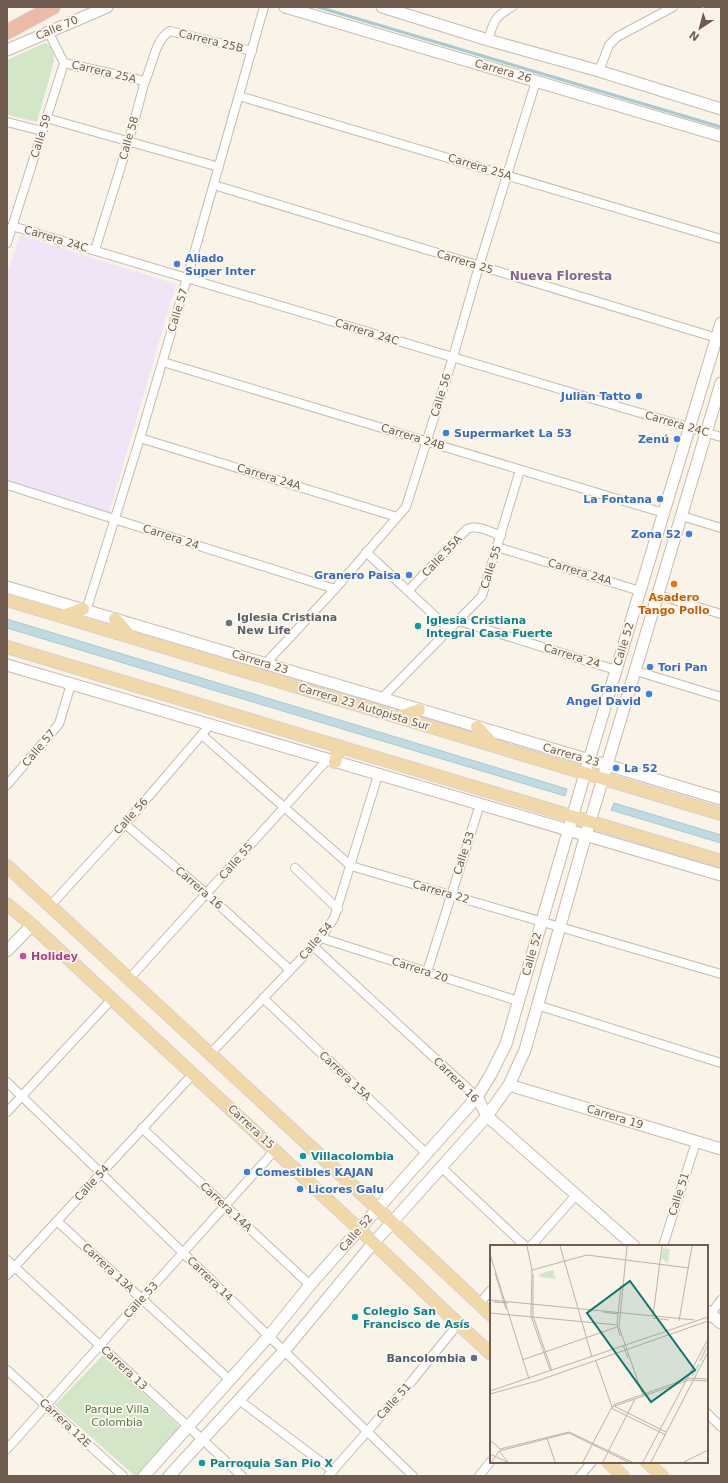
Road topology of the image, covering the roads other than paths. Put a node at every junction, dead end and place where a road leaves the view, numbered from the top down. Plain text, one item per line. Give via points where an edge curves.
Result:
1 (53, 7) edge
2 (58, 7) edge
3 (108, 7) edge
4 (264, 7) edge
5 (285, 7) edge
6 (512, 7) edge
7 (673, 7) edge
8 (385, 8) edge
9 (661, 10) edge
10 (39, 15) junction
11 (170, 31) joint
12 (7, 32) edge
13 (48, 32) junction
14 (488, 40) junction
15 (7, 50) edge
16 (252, 51) junction
17 (64, 63) junction
18 (599, 71) junction
19 (144, 81) junction
20 (536, 81) junction
21 (239, 96) junction
22 (721, 109) edge
23 (46, 118) junction
24 (7, 122) edge
25 (42, 131) junction
26 (721, 136) edge
27 (129, 140) junction
28 (219, 167) junction
29 (507, 175) junction
30 (214, 185) junction
31 (12, 226) junction
32 (721, 239) edge
33 (7, 243) edge
34 (95, 250) junction
35 (479, 266) junction
36 (187, 278) junction
37 (721, 323) edge
38 (716, 338) junction
39 (453, 357) junction
40 (163, 362) junction
41 (721, 383) edge
42 (689, 428) junction
43 (706, 433) junction
44 (721, 437) edge
45 (140, 438) junction
46 (427, 441) junction
47 (520, 470) junction
48 (7, 485) edge
49 (664, 513) junction
50 (397, 516) junction
51 (682, 516) junction
52 (115, 519) junction
53 (721, 528) edge
54 (501, 536) junction
55 (497, 547) junction
56 (366, 552) junction
57 (7, 587) edge
58 (335, 589) junction
59 (408, 591) junction
60 (640, 591) junction
61 (658, 594) junction
62 (7, 600) edge
63 (84, 610) junction
64 (721, 614) edge
65 (63, 616) junction
66 (114, 619) junction
67 (459, 621) junction
68 (450, 630) junction
69 (130, 636) junction
70 (7, 647) edge
71 (265, 664) junction
72 (7, 665) edge
73 (616, 670) junction
74 (636, 671) junction
75 (71, 684) junction
76 (721, 697) edge
77 (381, 699) junction
78 (419, 710) junction
79 (400, 717) junction
80 (210, 726) junction
81 (477, 727) junction
82 (202, 736) junction
83 (493, 745) junction
84 (340, 747) junction
85 (589, 760) junction
86 (331, 761) junction
87 (608, 765) junction
88 (586, 773) junction
89 (378, 775) junction
90 (604, 778) junction
91 (7, 785) edge
92 (721, 799) edge
93 (480, 804) junction
94 (283, 807) junction
95 (721, 814) edge
96 (573, 816) junction
97 (591, 822) junction
98 (125, 824) junction
99 (569, 830) junction
100 (587, 835) junction
101 (721, 861) edge
102 (7, 866) edge
103 (351, 866) junction
104 (295, 868) dead end
105 (721, 875) edge
106 (207, 894) junction
107 (451, 895) junction
108 (7, 904) edge
109 (50, 906) junction
110 (338, 909) junction
111 (542, 921) junction
112 (32, 924) junction
113 (559, 926) junction
114 (321, 938) junction
115 (313, 946) junction
116 (7, 951) edge
117 (290, 970) junction
118 (427, 972) junction
119 (721, 974) edge
120 (129, 979) junction
121 (263, 998) junction
122 (112, 999) junction
123 (518, 1001) junction
124 (537, 1005) junction
125 (210, 1054) junction
126 (721, 1063) edge
127 (193, 1074) junction
128 (7, 1082) edge
129 (509, 1085) junction
130 (22, 1096) junction
131 (477, 1097) junction
132 (7, 1112) edge
133 (487, 1116) junction
134 (142, 1128) junction
135 (696, 1142) junction
136 (721, 1149) edge
137 (276, 1150) junction
138 (427, 1154) junction
139 (441, 1167) junction
140 (414, 1168) junction
141 (101, 1173) junction
142 (429, 1181) junction
143 (576, 1195) junction
144 (226, 1206) junction
145 (378, 1208) junction
146 (57, 1221) junction
147 (392, 1222) junction
148 (359, 1229) junction
149 (374, 1242) junction
150 (524, 1245) edge
151 (532, 1245) edge
152 (633, 1245) edge
153 (663, 1245) edge
154 (183, 1253) junction
155 (7, 1260) edge
156 (14, 1267) junction
157 (7, 1275) edge
158 (310, 1285) junction
159 (490, 1291) edge
160 (142, 1299) junction
161 (721, 1300) edge
162 (479, 1304) junction
163 (490, 1314) edge
164 (708, 1315) edge
165 (721, 1323) edge
166 (458, 1324) junction
167 (269, 1336) junction
168 (100, 1346) junction
169 (284, 1351) junction
170 (490, 1353) edge
171 (7, 1370) edge
172 (230, 1380) junction
173 (239, 1400) junction
174 (46, 1406) junction
175 (708, 1414) edge
176 (188, 1426) junction
177 (721, 1427) edge
178 (367, 1431) junction
179 (202, 1439) junction
180 (7, 1449) edge
181 (490, 1462) edge
182 (591, 1463) edge
183 (609, 1463) edge
184 (648, 1463) edge
185 (330, 1473) edge
186 (123, 1476) edge
187 (144, 1476) edge
188 (169, 1476) edge
189 (242, 1476) edge
190 (413, 1476) edge
191 (479, 1476) edge
192 (580, 1476) edge
193 (623, 1476) edge
194 (662, 1476) edge

1 - 10 highway
2 - 10 highway
3 - 13 street, Calle 70
4 - 16 street, Calle 57
5 - 20 street, Carrera 26
6 - 14 street via 496,18
7 - 9 street
8 - 14 street
9 - 18 street via 612,41
10 - 12 highway
11 - 16 street, Carrera 25B
11 - 19 street, Calle 58 via 160,41
13 - 15 street, Calle 70
13 - 17 street
14 - 18 street
16 - 21 street, Calle 57
17 - 19 street, Carrera 25A
17 - 23 street, Calle 59
18 - 22 street
19 - 27 street, Calle 58
20 - 26 street, Carrera 26
20 - 29 street, Calle 56
21 - 28 street, Calle 57
21 - 29 street, Carrera 25A
23 - 25 street, Calle 59
23 - 27 street
24 - 25 street
25 - 31 street, Calle 59
27 - 28 street
27 - 34 street, Calle 58
28 - 30 street, Calle 57
29 - 32 street, Carrera 25A
29 - 35 street, Calle 56
30 - 35 street, Carrera 25
30 - 36 street, Calle 57
31 - 33 street, Calle 59
31 - 34 street, Carrera 24C
34 - 36 street, Carrera 24C
35 - 38 street, Carrera 25
35 - 39 street, Calle 56
36 - 39 street, Carrera 24C
36 - 40 street, Calle 57
37 - 38 street, Calle 52
38 - 42 street, Calle 52
39 - 42 street, Carrera 24C
39 - 46 street, Calle 56
40 - 45 street, Calle 57
40 - 46 street, Carrera 24B
41 - 43 street, Calle 52
42 - 43 street, Carrera 24C
42 - 49 street, Calle 52
43 - 44 street, Carrera 24C
43 - 51 street, Calle 52
45 - 50 street, Carrera 24A
45 - 52 street, Calle 57
46 - 47 street, Carrera 24B
46 - 50 street, Calle 56 via 406,507
47 - 49 street, Carrera 24B
47 - 54 street, Calle 55
48 - 52 street, Carrera 24
49 - 60 street, Calle 52
50 - 56 street, Calle 56
51 - 53 street
51 - 61 street, Calle 52
52 - 58 street, Carrera 24
52 - 63 street, Calle 57
54 - 55 street, Calle 55
54 - 59 street, Calle 55A via 477,528 467,529
55 - 60 street, Carrera 24A
55 - 67 street, Calle 55 via 482,596
56 - 58 street, Calle 56
56 - 59 street
57 - 63 street, Carrera 23
58 - 71 street, Calle 56
59 - 68 street
60 - 73 street, Calle 52
61 - 64 street
61 - 74 street, Calle 52
62 - 65 main road, Carrera 23 Autopista Sur
63 - 65 main road
63 - 66 street, Carrera 23
65 - 69 main road, Carrera 23 Autopista Sur
66 - 69 main road
66 - 71 street, Carrera 23
67 - 68 street, Calle 55
67 - 73 street, Carrera 24
68 - 77 street, Calle 55
69 - 79 main road, Carrera 23 Autopista Sur
70 - 84 main road
71 - 77 street, Carrera 23
72 - 75 street
73 - 85 street, Calle 52
74 - 76 street
74 - 87 street, Calle 52
75 - 80 street
75 - 91 street, Calle 57 via 59,724
77 - 78 street, Carrera 23
78 - 79 main road
78 - 81 street, Carrera 23
79 - 83 main road, Carrera 23 Autopista Sur
80 - 82 street, Calle 56
80 - 86 street
81 - 83 main road
81 - 85 street, Carrera 23
82 - 94 street, Carrera 22
82 - 98 street, Calle 56
83 - 88 main road, Carrera 23 Autopista Sur
84 - 86 main road
84 - 96 main road
85 - 87 street, Carrera 23
85 - 88 street, Calle 52
86 - 89 street
86 - 94 street, Calle 55
87 - 90 street, Calle 52
87 - 92 street, Carrera 23
88 - 90 main road, Carrera 23 Autopista Sur
88 - 96 street, Calle 52
89 - 93 street
89 - 103 street, Calle 54
90 - 95 main road, Carrera 23 Autopista Sur
90 - 97 street, Calle 52
93 - 99 street
93 - 107 street, Calle 53
94 - 103 street, Carrera 22
94 - 106 street, Calle 55
96 - 97 main road
96 - 99 street, Calle 52
97 - 100 street, Calle 52
97 - 101 main road
98 - 106 street, Carrera 16
98 - 109 street, Calle 56
99 - 100 street
99 - 111 street, Calle 52
100 - 105 street
100 - 113 street, Calle 52
102 - 109 main road
103 - 107 street, Carrera 22
103 - 110 street, Calle 54
104 - 110 street
106 - 117 street, Carrera 16
106 - 120 street, Calle 55
107 - 111 street, Carrera 22
107 - 118 street, Calle 53
108 - 112 main road, Carrera 15
109 - 120 main road
110 - 114 street, Calle 54
111 - 113 street, Carrera 22
111 - 123 street, Calle 52
112 - 116 street
112 - 122 main road, Carrera 15
113 - 119 street, Carrera 22
113 - 124 street, Calle 52
114 - 115 street, Calle 54
114 - 118 street, Carrera 20
115 - 117 street, Calle 54
115 - 131 street, Carrera 16
117 - 121 street, Calle 54
118 - 123 street, Carrera 20
120 - 125 main road
121 - 125 street, Calle 54
121 - 138 street, Carrera 15A
122 - 127 main road, Carrera 15
122 - 130 street
123 - 131 street, Calle 52 via 506,1044
124 - 126 street
124 - 129 street, Calle 52 via 524,1050
125 - 145 main road
127 - 134 street, Calle 54
127 - 137 main road, Carrera 15
128 - 130 street, Carrera 14
129 - 133 street, Calle 52
129 - 135 street, Carrera 19
130 - 132 street
130 - 141 street, Carrera 14
131 - 133 street, Carrera 16
131 - 138 street, Calle 52
133 - 139 street, Calle 52
133 - 143 street, Carrera 16
134 - 141 street, Calle 54
134 - 144 street, Carrera 14A
135 - 136 street, Carrera 19
135 - 153 street, Calle 51
137 - 144 street, Calle 53
137 - 148 main road, Carrera 15
138 - 140 street, Calle 52
139 - 142 street, Calle 52
139 - 150 street
140 - 142 street
140 - 145 street, Calle 52
141 - 146 street, Calle 54
141 - 154 street, Carrera 14
142 - 147 street, Calle 52
143 - 151 street
143 - 152 street, Carrera 16
144 - 154 street, Calle 53
144 - 158 street, Carrera 14A
145 - 147 main road
145 - 148 street, Calle 52
146 - 156 street, Calle 54
146 - 160 street, Carrera 13A
147 - 149 street, Calle 52
147 - 162 main road
148 - 149 main road, Carrera 15
148 - 158 street, Calle 52
149 - 166 main road, Carrera 15
149 - 169 street, Calle 52
154 - 160 street, Calle 53
154 - 167 street, Carrera 14
155 - 156 street, Carrera 13
156 - 157 street, Calle 54
156 - 168 street, Carrera 13
158 - 167 street, Calle 52
159 - 162 street
160 - 168 street, Calle 53
160 - 172 street, Carrera 13A
161 - 164 street
162 - 163 main road
164 - 165 street
166 - 170 main road, Carrera 15
166 - 178 street, Calle 51
167 - 169 street, Carrera 14
167 - 172 street, Calle 52
168 - 174 street, Calle 53
168 - 176 street, Carrera 13
169 - 173 street, Calle 52
169 - 178 street, Carrera 14
171 - 174 street, Carrera 12E
172 - 176 street, Calle 52
173 - 179 street, Calle 52
173 - 185 street
174 - 180 street, Calle 53
174 - 186 street, Carrera 12E
175 - 177 street
176 - 179 street, Carrera 13
176 - 187 street, Calle 52
178 - 185 street, Calle 51
178 - 190 street, Carrera 14
179 - 188 street, Calle 52
179 - 189 street, Carrera 13
181 - 191 street
182 - 192 street
183 - 193 main road
184 - 194 main road

